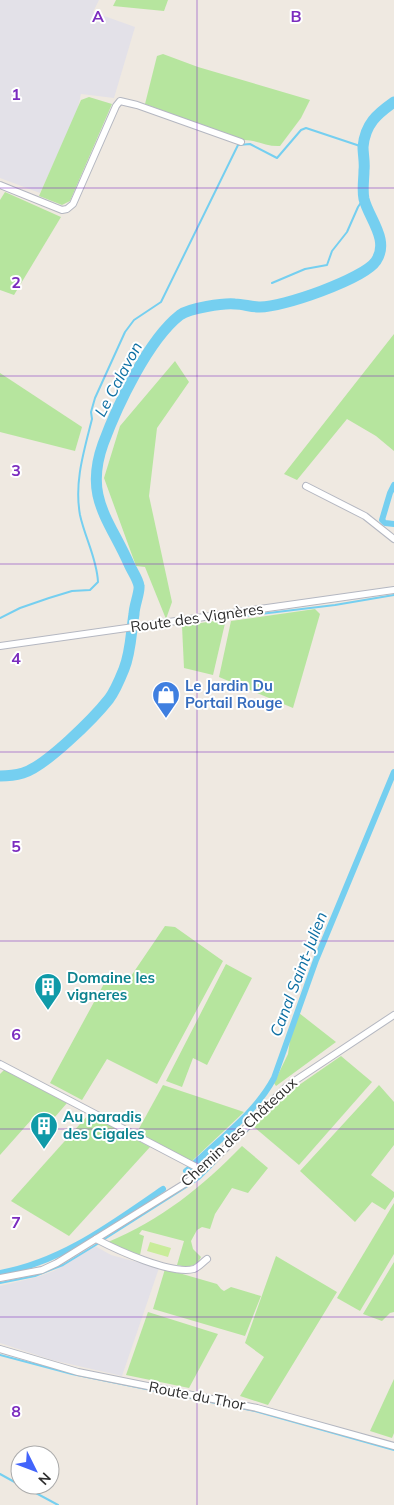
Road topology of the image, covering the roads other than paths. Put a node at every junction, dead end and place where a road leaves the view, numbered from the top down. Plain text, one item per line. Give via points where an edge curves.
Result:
1 (242, 142) dead end
2 (0, 185) edge
3 (306, 486) dead end
4 (394, 539) edge
5 (394, 590) edge
6 (0, 646) edge
7 (394, 1015) edge
8 (0, 1064) edge
9 (202, 1170) junction
10 (96, 1239) junction
11 (207, 1259) dead end
12 (0, 1278) edge
13 (0, 1349) edge
14 (394, 1446) edge

1 - 2 street via 120,101 73,204 67,209 62,210
3 - 4 street via 365,516
5 - 6 street, Route des Vignères
7 - 9 street, Chemin des Châteaux via 287,1086
8 - 9 street
9 - 10 street, Chemin des Châteaux
10 - 11 street via 120,1252 176,1269 195,1268
10 - 12 street, Chemin des Châteaux via 42,1270
13 - 14 street, Route du Thor via 78,1372 257,1408

